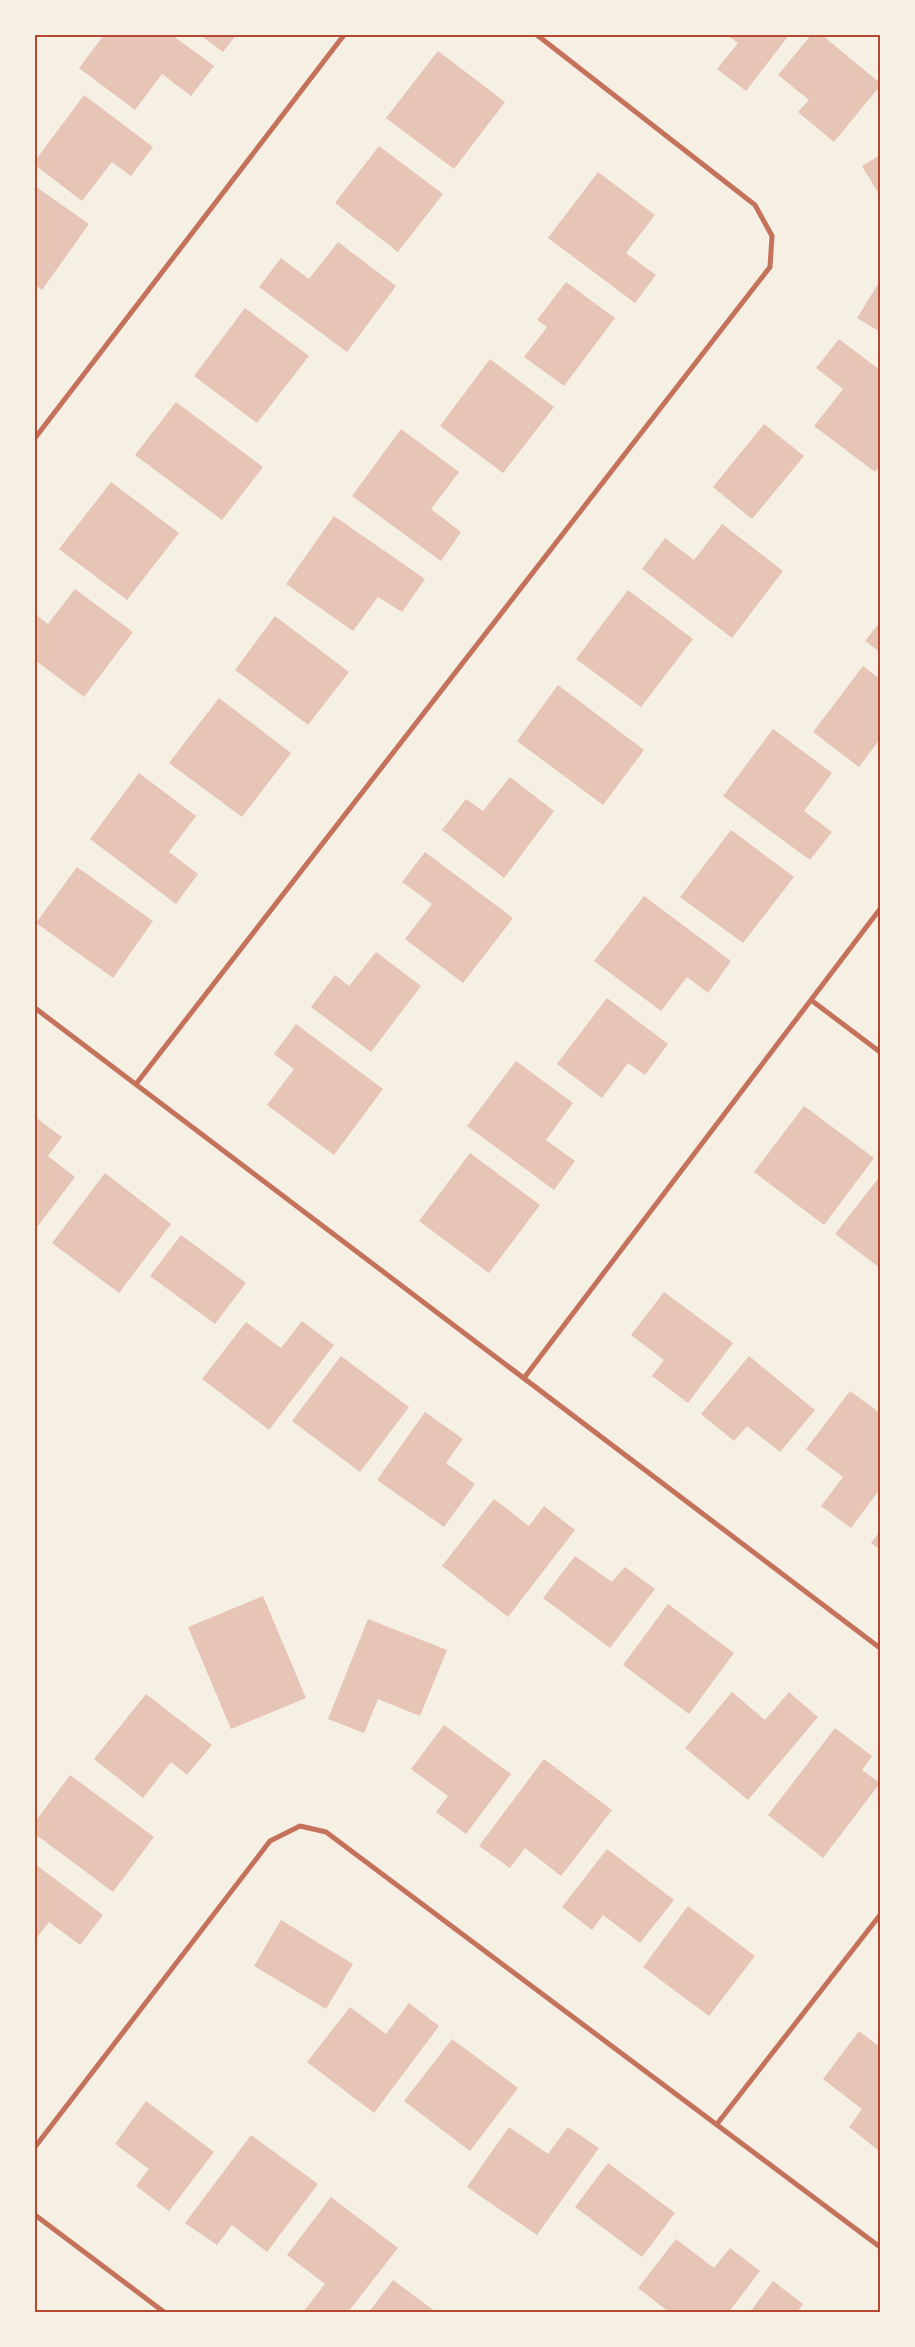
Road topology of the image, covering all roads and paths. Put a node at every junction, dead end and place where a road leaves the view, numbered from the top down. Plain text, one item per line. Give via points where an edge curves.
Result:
1 (344, 35) edge
2 (537, 35) edge
3 (35, 438) edge
4 (880, 909) edge
5 (811, 1000) junction
6 (35, 1008) edge
7 (880, 1052) edge
8 (136, 1084) junction
9 (524, 1378) junction
10 (880, 1648) edge
11 (880, 1915) edge
12 (716, 2124) junction
13 (35, 2147) edge
14 (35, 2215) edge
15 (880, 2247) edge
16 (164, 2312) edge

1 - 3 street
2 - 8 street via 755,205 772,236 770,267
4 - 5 street
5 - 7 street
5 - 9 street
6 - 8 street
8 - 9 street
9 - 10 street
11 - 12 street
12 - 13 street via 326,1832 300,1826 270,1841
12 - 15 street
14 - 16 street

